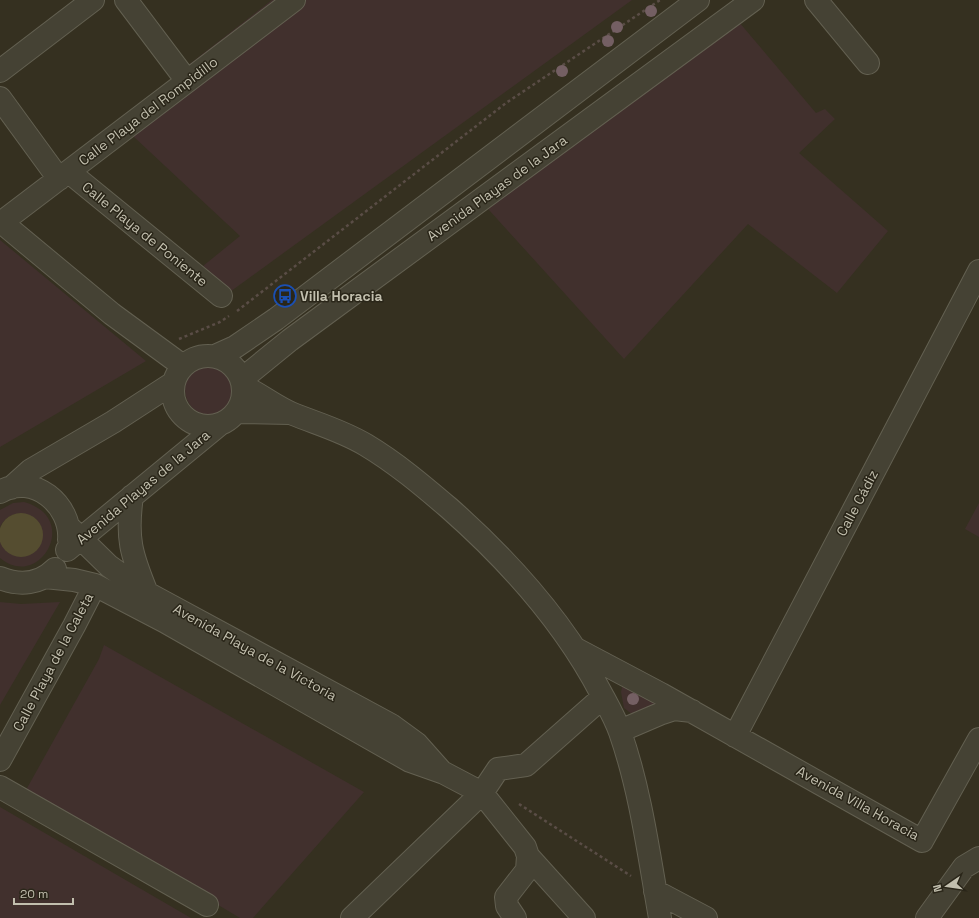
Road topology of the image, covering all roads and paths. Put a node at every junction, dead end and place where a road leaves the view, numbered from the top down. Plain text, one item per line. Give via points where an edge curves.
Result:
1 (93, 0) edge
2 (126, 0) edge
3 (294, 0) edge
4 (660, 0) edge
5 (698, 0) edge
6 (753, 0) edge
7 (816, 0) edge
8 (868, 63) dead end
9 (0, 71) edge
10 (187, 81) junction
11 (0, 98) edge
12 (64, 175) junction
13 (1, 222) edge
14 (979, 271) edge
15 (221, 296) joint
16 (237, 311) junction
17 (254, 334) junction
18 (165, 352) junction
19 (215, 356) junction
20 (178, 374) junction
21 (243, 383) junction
22 (237, 412) junction
23 (292, 413) junction
24 (219, 425) junction
25 (4, 490) edge
26 (132, 496) junction
27 (73, 538) junction
28 (45, 577) junction
29 (0, 578) edge
30 (95, 585) junction
31 (147, 592) junction
32 (576, 650) junction
33 (604, 697) junction
34 (692, 711) junction
35 (620, 731) junction
36 (735, 736) junction
37 (979, 739) edge
38 (0, 760) edge
39 (444, 773) junction
40 (0, 787) edge
41 (482, 793) junction
42 (518, 804) dead end
43 (528, 856) junction
44 (979, 858) edge
45 (655, 891) junction
46 (207, 905) dead end
47 (352, 918) edge
48 (515, 918) edge
49 (584, 918) edge
50 (660, 918) edge
51 (706, 918) edge
52 (927, 918) edge

1 - 9 street
2 - 10 street
3 - 10 street, Calle Playa del Rompidillo
4 - 16 path via 506,103
5 - 17 street, Avenida Playas de la Jara
6 - 21 street, Avenida Playas de la Jara via 290,340
7 - 8 street
10 - 12 street, Calle Playa del Rompidillo
11 - 12 street, Calle Playa de Poniente
12 - 13 street, Calle Playa del Rompidillo
12 - 15 street, Calle Playa de Poniente
13 - 18 street via 112,314
14 - 36 street, Calle Cádiz
15 - 16 path
16 - 17 path
16 - 18 path via 220,322 182,336
17 - 19 street, Avenida Playas de la Jara
18 - 20 street
19 - 20 street via 192,359
19 - 21 street via 232,364
20 - 24 street via 175,404 180,413 198,425
20 - 25 street via 113,422 31,470
21 - 22 street via 241,404
21 - 23 street
22 - 23 street
22 - 24 street
23 - 32 street via 333,428 366,445 409,474 475,531 511,568
24 - 26 street, Avenida Playas de la Jara
25 - 27 street via 30,488 48,495 61,508
26 - 27 street, Avenida Playas de la Jara
26 - 31 street via 128,523 129,542
27 - 28 street, Avenida Playas de la Jara via 54,570
27 - 31 street, Avenida Playa de la Victoria
28 - 29 street via 34,582 22,583
28 - 30 street, Avenida Playa de la Victoria
30 - 38 street, Calle Playa de la Caleta
30 - 39 street, Avenida Playa de la Victoria via 164,621 410,761
31 - 39 street, Avenida Playa de la Victoria via 391,725 418,744
32 - 33 street
32 - 34 street, Avenida Villa Horacia
33 - 35 street
33 - 41 street via 526,765 498,769
34 - 35 street, Avenida Villa Horacia via 674,710 662,713
34 - 36 street, Avenida Villa Horacia
35 - 45 street via 647,838
36 - 37 street, Avenida Villa Horacia via 922,841
39 - 41 street, Avenida Playa de la Victoria
40 - 46 street
41 - 43 street via 522,842
41 - 47 street
42 - 45 path
43 - 48 street via 527,870 506,896 507,906
43 - 49 street
44 - 52 street via 964,867
45 - 50 street
45 - 51 street

